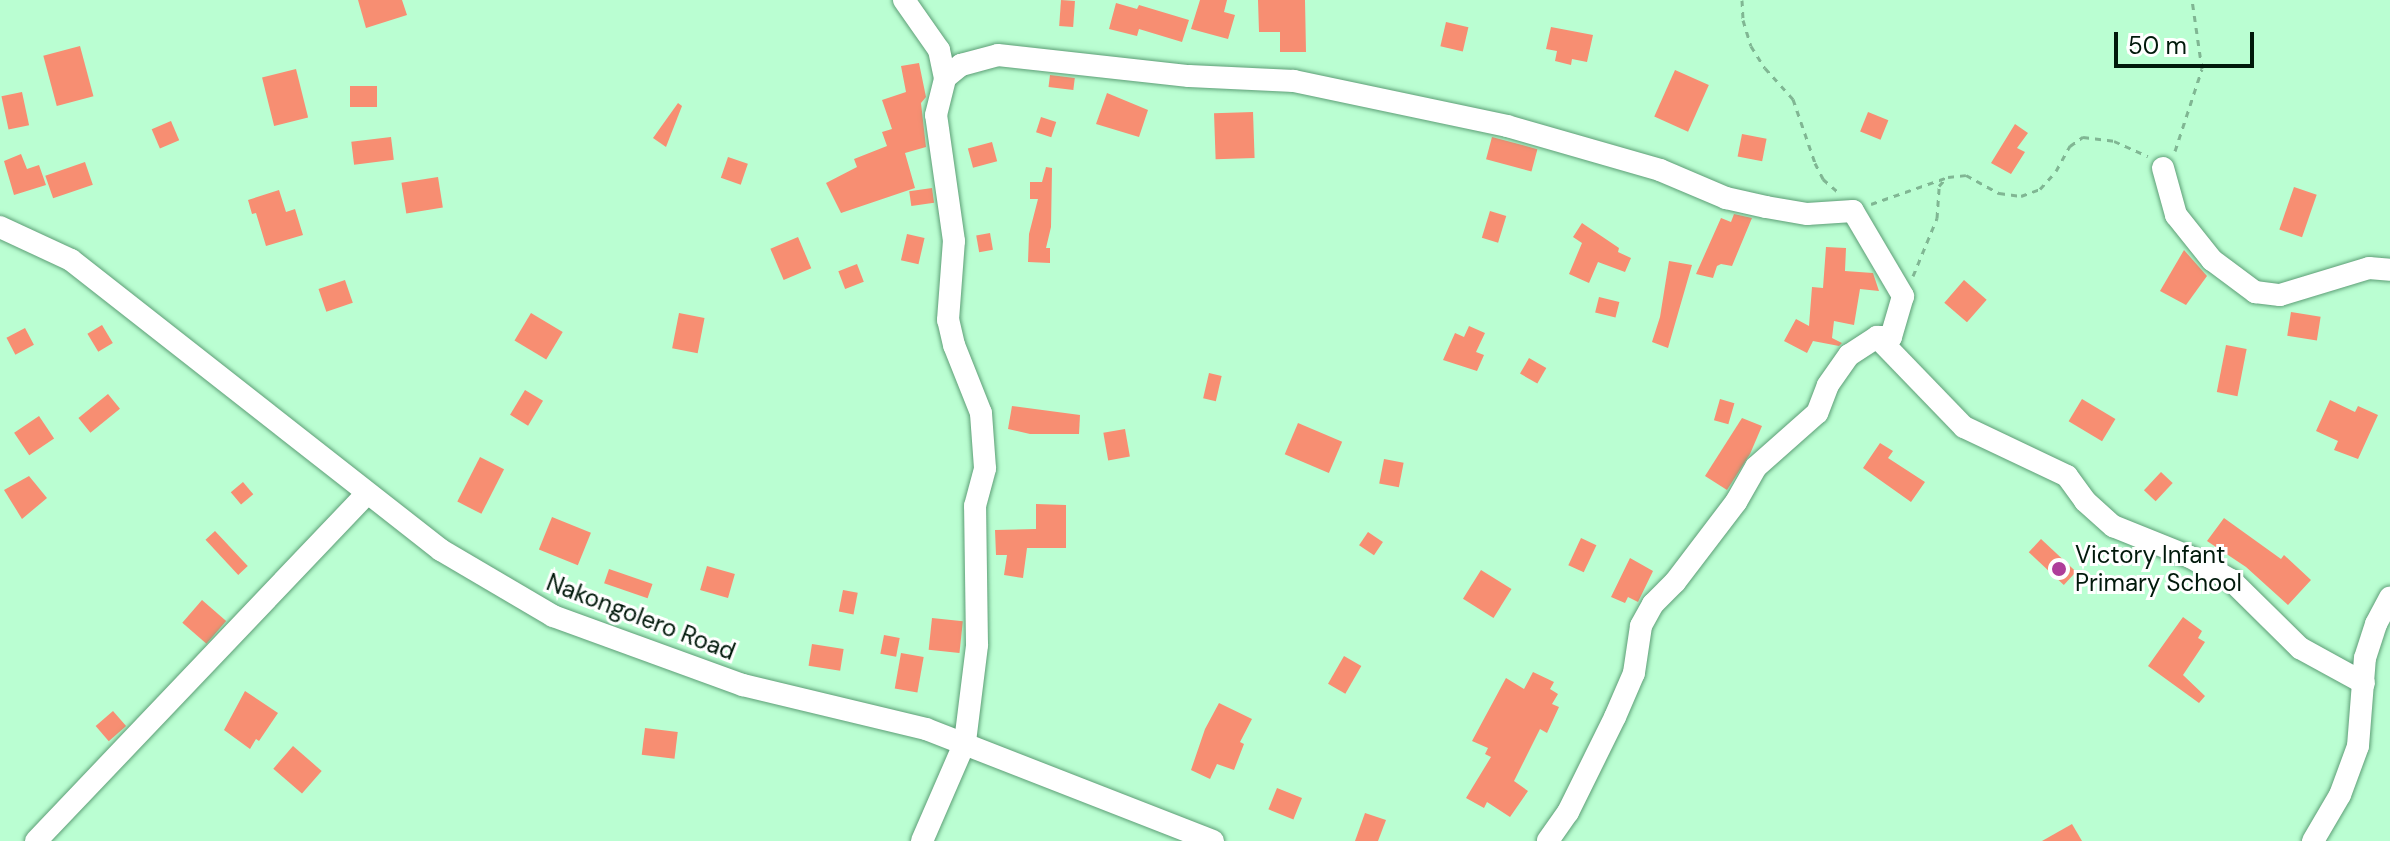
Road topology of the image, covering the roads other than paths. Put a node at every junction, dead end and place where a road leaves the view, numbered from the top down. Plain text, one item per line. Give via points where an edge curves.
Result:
1 (904, 0) edge
2 (945, 78) junction
3 (2163, 168) road end
4 (0, 227) edge
5 (2390, 270) edge
6 (1877, 337) junction
7 (367, 493) junction
8 (2390, 598) edge
9 (2364, 683) junction
10 (965, 742) junction
11 (36, 841) edge
12 (922, 841) edge
13 (1213, 841) edge
14 (1548, 841) edge
15 (2313, 841) edge

1 - 2 street via 939,50
2 - 6 street via 961,65 998,55 1189,76 1294,81 1507,126 1660,170 1739,201 1807,214 1853,211 1903,296 1891,337
2 - 10 street via 936,115 954,241 948,320 981,413 985,468 975,506 977,645
3 - 5 street via 2176,215 2212,260 2255,292 2280,295 2369,268
4 - 7 street, Nakongolero Road via 71,260
6 - 9 street via 1964,427 2067,476 2113,526 2231,580 2300,648
6 - 14 street via 1849,355 1817,413 1756,467 1736,502 1653,604 1641,626 1634,673 1615,717
7 - 10 street, Nakongolero Road via 441,550 553,616 743,685
7 - 11 street
8 - 9 street via 2368,647
9 - 15 street via 2358,746 2334,808
10 - 12 street
10 - 13 street, Nakongolero Road

